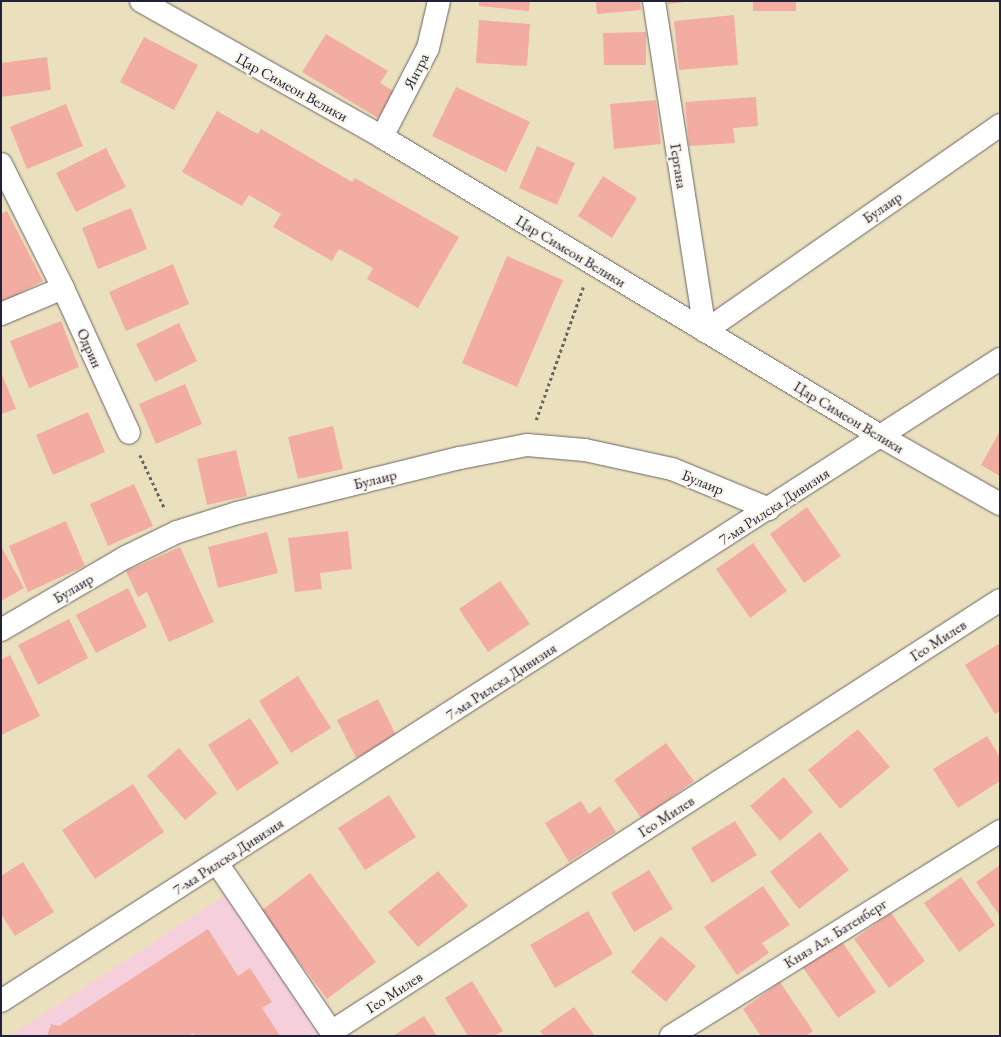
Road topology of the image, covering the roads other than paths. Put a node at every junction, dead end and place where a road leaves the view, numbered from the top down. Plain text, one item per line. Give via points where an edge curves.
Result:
1 (141, 1) edge
2 (440, 1) edge
3 (654, 1) edge
4 (1000, 125) edge
5 (382, 137) junction
6 (1, 164) edge
7 (63, 288) junction
8 (1, 314) edge
9 (705, 331) junction
10 (1000, 359) edge
11 (129, 433) road end
12 (882, 437) junction
13 (1000, 504) edge
14 (769, 509) junction
15 (1000, 600) edge
16 (1, 630) edge
17 (1000, 830) edge
18 (217, 863) junction
19 (1, 1001) edge
20 (333, 1034) edge
21 (671, 1036) edge

1 - 5 street, Цар Симеон Велики
2 - 5 street, Янтра via 428,48
3 - 9 street, Гергана
4 - 9 street, Булаир
5 - 9 street, Цар Симеон Велики
6 - 7 street, Одрин
7 - 8 street
7 - 11 street, Одрин
9 - 12 street, Цар Симеон Велики
10 - 12 street, 7-ма Рилска Дивизия
12 - 13 street, Цар Симеон Велики
12 - 14 street, 7-ма Рилска Дивизия
14 - 16 street, Булаир via 672,469 585,450 527,445 460,458 237,513 177,532 126,557
14 - 18 street, 7-ма Рилска Дивизия
15 - 20 street, Гео Милев
17 - 21 street, Княз Ал. Батенберг
18 - 19 street, 7-ма Рилска Дивизия
18 - 20 street

